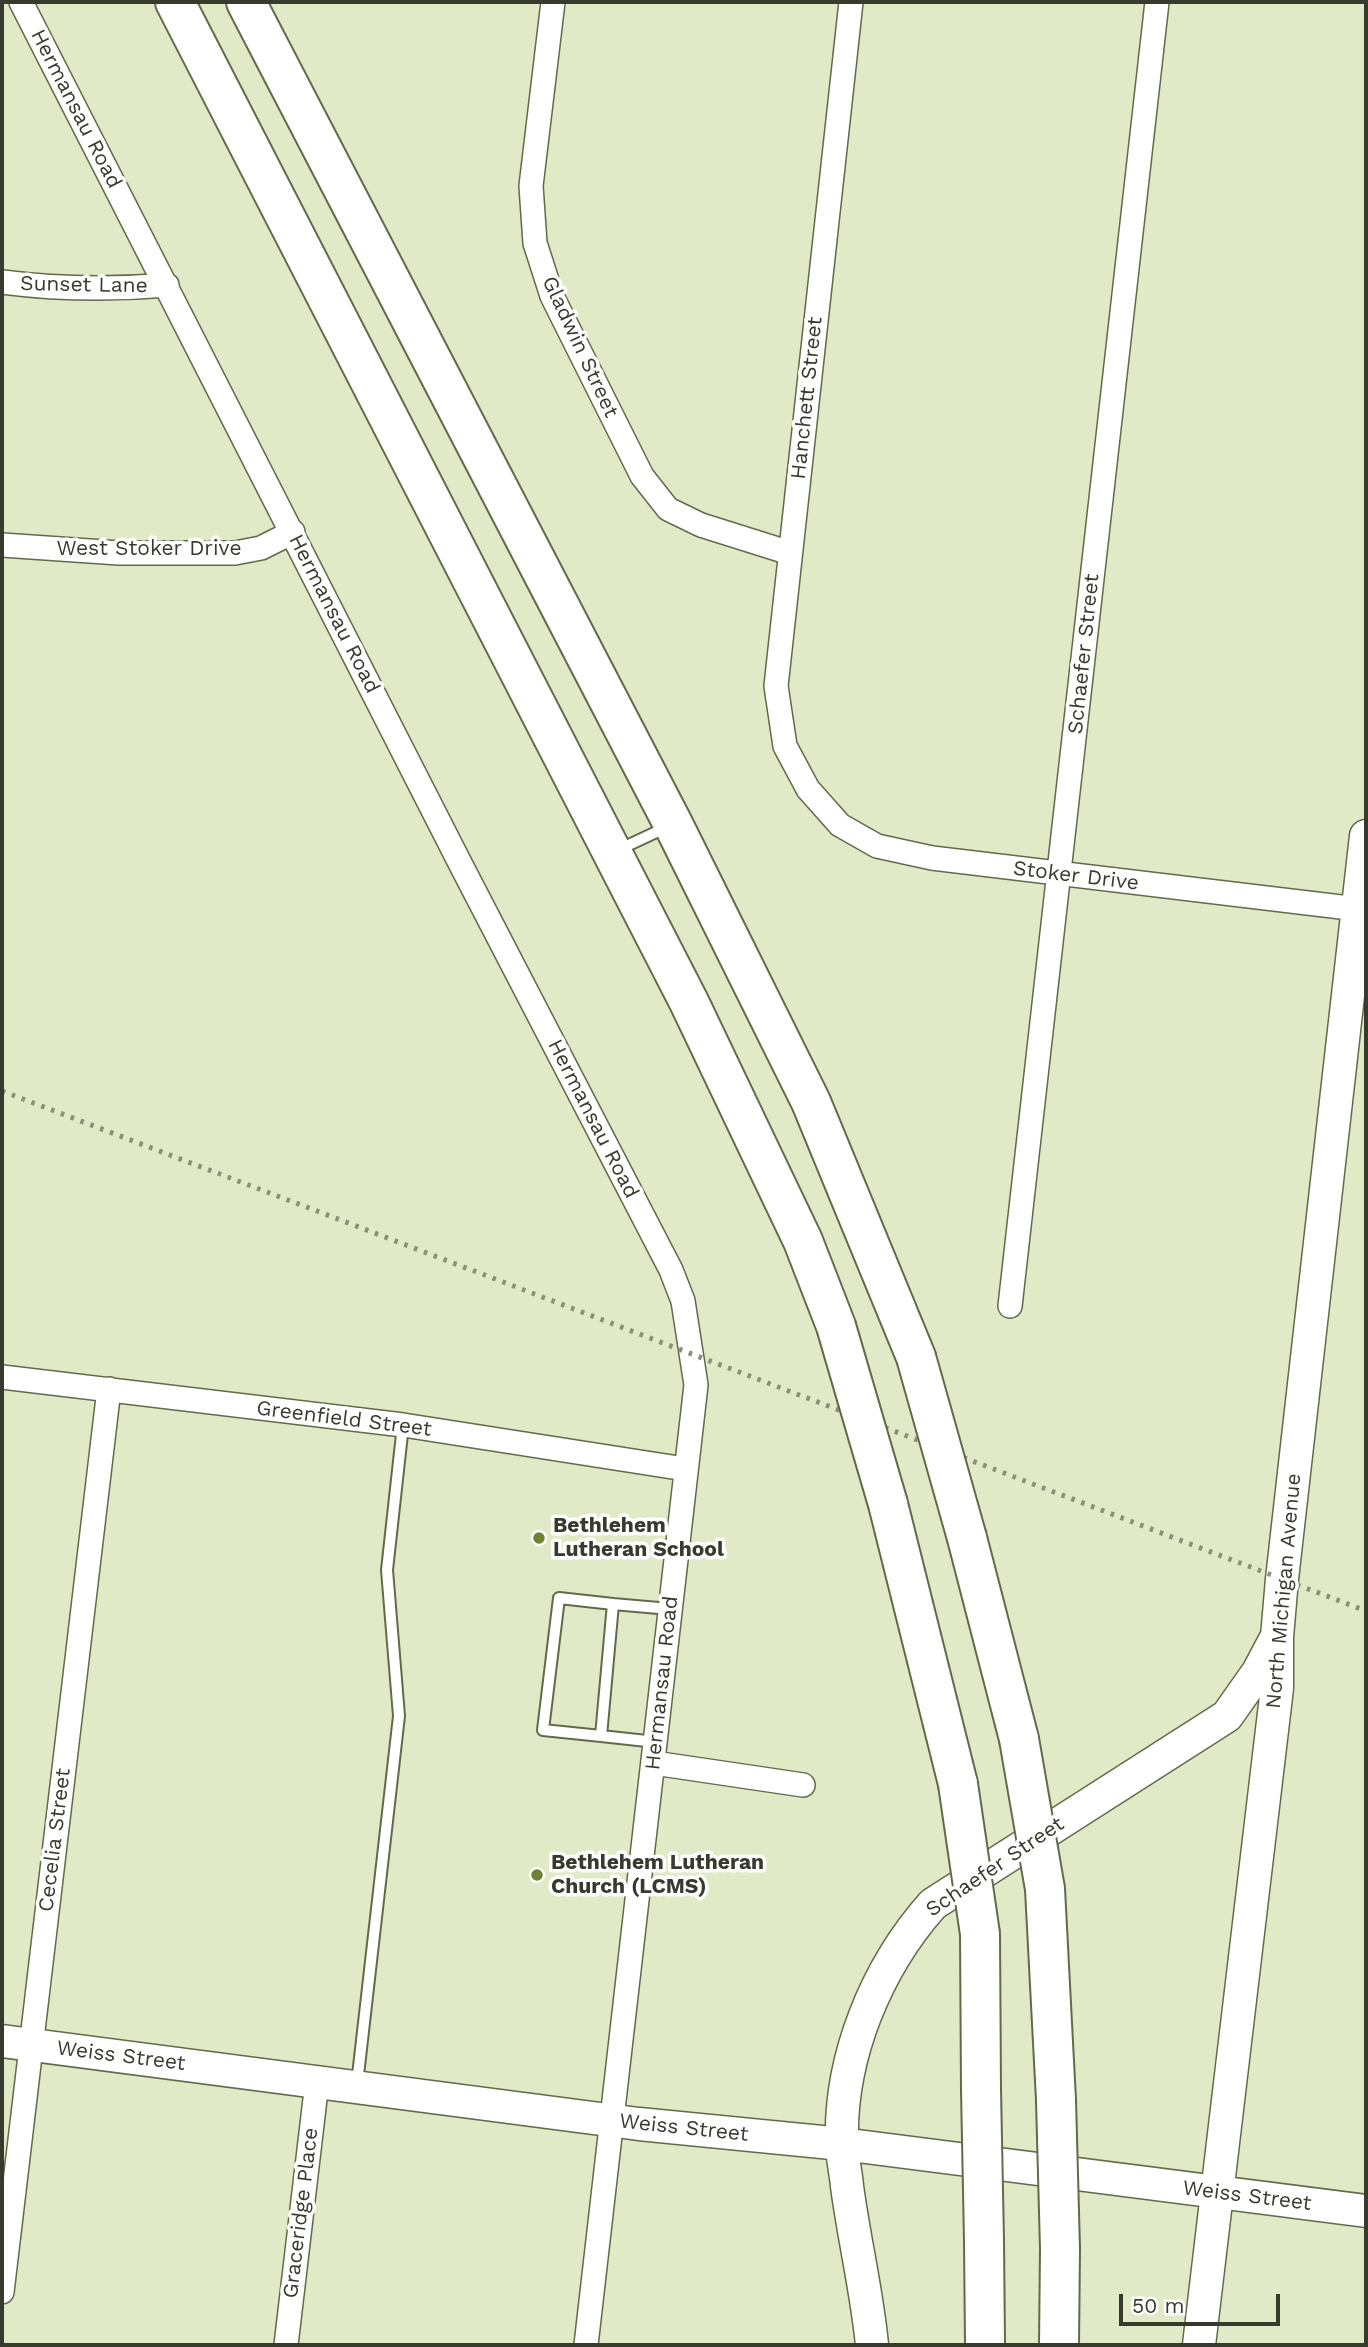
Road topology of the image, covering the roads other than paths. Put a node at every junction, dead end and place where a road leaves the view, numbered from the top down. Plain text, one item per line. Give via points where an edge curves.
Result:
1 (21, 2) edge
2 (175, 2) edge
3 (246, 2) edge
4 (553, 2) edge
5 (851, 2) edge
6 (1157, 2) edge
7 (2, 282) edge
8 (167, 285) junction
9 (293, 532) junction
10 (2, 545) edge
11 (790, 553) junction
12 (808, 789) joint
13 (673, 824) junction
14 (1366, 836) edge
15 (612, 853) junction
16 (1059, 875) junction
17 (1362, 909) edge
18 (1010, 1306) dead end
19 (2, 1377) edge
20 (108, 1389) junction
21 (403, 1425) junction
22 (685, 1469) junction
23 (613, 1604) junction
24 (670, 1609) junction
25 (1277, 1637) junction
26 (1227, 1716) junction
27 (1270, 1732) junction
28 (601, 1736) junction
29 (655, 1753) junction
30 (803, 1785) dead end
31 (16, 2042) edge
32 (317, 2082) junction
33 (357, 2087) junction
34 (612, 2120) junction
35 (842, 2144) junction
36 (1218, 2192) junction
37 (1366, 2211) edge
38 (2, 2292) edge
39 (286, 2345) edge
40 (586, 2345) edge
41 (872, 2345) edge
42 (985, 2345) edge
43 (1059, 2345) edge
44 (1199, 2345) edge

1 - 8 street, Hermansau Road
2 - 15 highway
3 - 13 highway
4 - 11 street, Gladwin Street via 530,186 535,243 552,296 642,476 668,509 701,525
5 - 11 street, Hanchett Street
6 - 16 street, Schaefer Street
7 - 8 street, Sunset Lane via 119,289
8 - 9 street, Hermansau Road
9 - 10 street, West Stoker Drive via 261,548 235,554
9 - 22 street, Hermansau Road via 671,1270 683,1301 695,1385
11 - 12 street, Hanchett Street via 776,686 785,746
12 - 16 street, Stoker Drive via 840,825 877,846
13 - 15 lane
13 - 43 highway, bridge via 811,1102 916,1357 1019,1739 1045,1889 1060,2249
14 - 17 street, North Michigan Avenue
15 - 42 highway, bridge via 803,1241 836,1326 888,1504 958,1784 980,1934
16 - 17 street, Stoker Drive
16 - 18 street, Schaefer Street
17 - 25 street, North Michigan Avenue
19 - 20 street, Greenfield Street
20 - 21 street, Greenfield Street
20 - 31 street, Cecelia Street
21 - 22 street, Greenfield Street
21 - 33 lane via 387,1570 399,1716
22 - 24 street, Hermansau Road
23 - 24 lane
23 - 28 lane
23 - 28 lane via 559,1598 543,1730
24 - 29 street, Hermansau Road
25 - 26 street, Schaefer Street
25 - 27 street, North Michigan Avenue via 1277,1688
26 - 27 street
26 - 35 street, Schaefer Street via 933,1904 910,1930 867,2009 854,2048
27 - 36 street, North Michigan Avenue
28 - 29 lane
29 - 30 street
29 - 34 street, Hermansau Road
31 - 32 street, Weiss Street
31 - 38 street, Cecelia Street
32 - 33 street, Weiss Street
32 - 39 street, Graceridge Place
33 - 34 street, Weiss Street
34 - 35 street, Weiss Street
34 - 40 street, Hermansau Road
35 - 36 street, Weiss Street
35 - 41 street, Schaefer Street
36 - 37 street, Weiss Street
36 - 44 street, North Michigan Avenue

